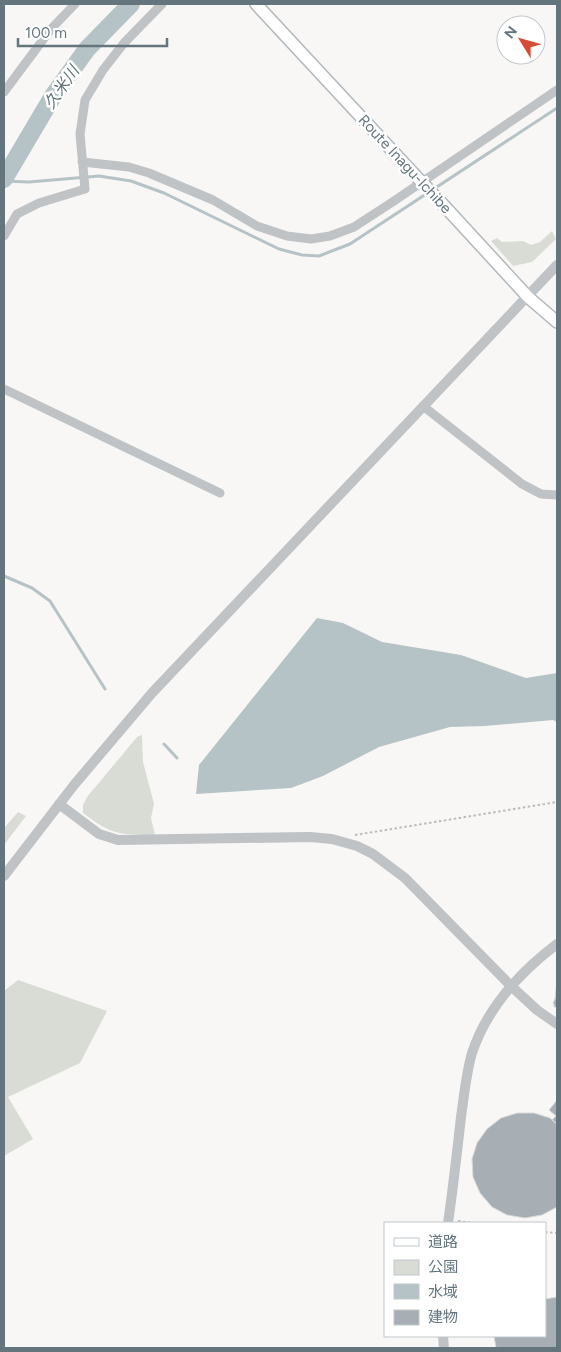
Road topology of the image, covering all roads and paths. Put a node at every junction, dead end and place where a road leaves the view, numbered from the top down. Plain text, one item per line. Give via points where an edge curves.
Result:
1 (76, 4) edge
2 (162, 4) edge
3 (256, 4) edge
4 (557, 90) edge
5 (4, 92) edge
6 (83, 164) junction
7 (4, 236) edge
8 (557, 265) edge
9 (528, 297) junction
10 (557, 322) edge
11 (4, 389) edge
12 (423, 406) junction
13 (220, 493) dead end
14 (557, 495) edge
15 (557, 802) edge
16 (60, 804) junction
17 (352, 836) dead end
18 (4, 876) edge
19 (557, 944) edge
20 (511, 986) junction
21 (557, 1024) edge
22 (453, 1222) edge

1 - 5 street via 51,29
2 - 6 street via 124,43 85,100 80,134
3 - 9 main road, Route Inagu-Ichibe, bridge
4 - 6 street via 354,227 311,239 287,236 258,226 213,200 150,173 128,167
6 - 7 street via 85,189 39,203 17,214
8 - 9 street
9 - 10 main road, Route Inagu-Ichibe
9 - 12 street
11 - 13 street
12 - 14 street via 522,484 540,494
12 - 16 street via 152,693
15 - 17 path
16 - 18 street
16 - 20 street via 99,834 118,840 310,837 357,846 405,878
19 - 20 street
20 - 21 street
20 - 22 street via 493,1009 472,1053

